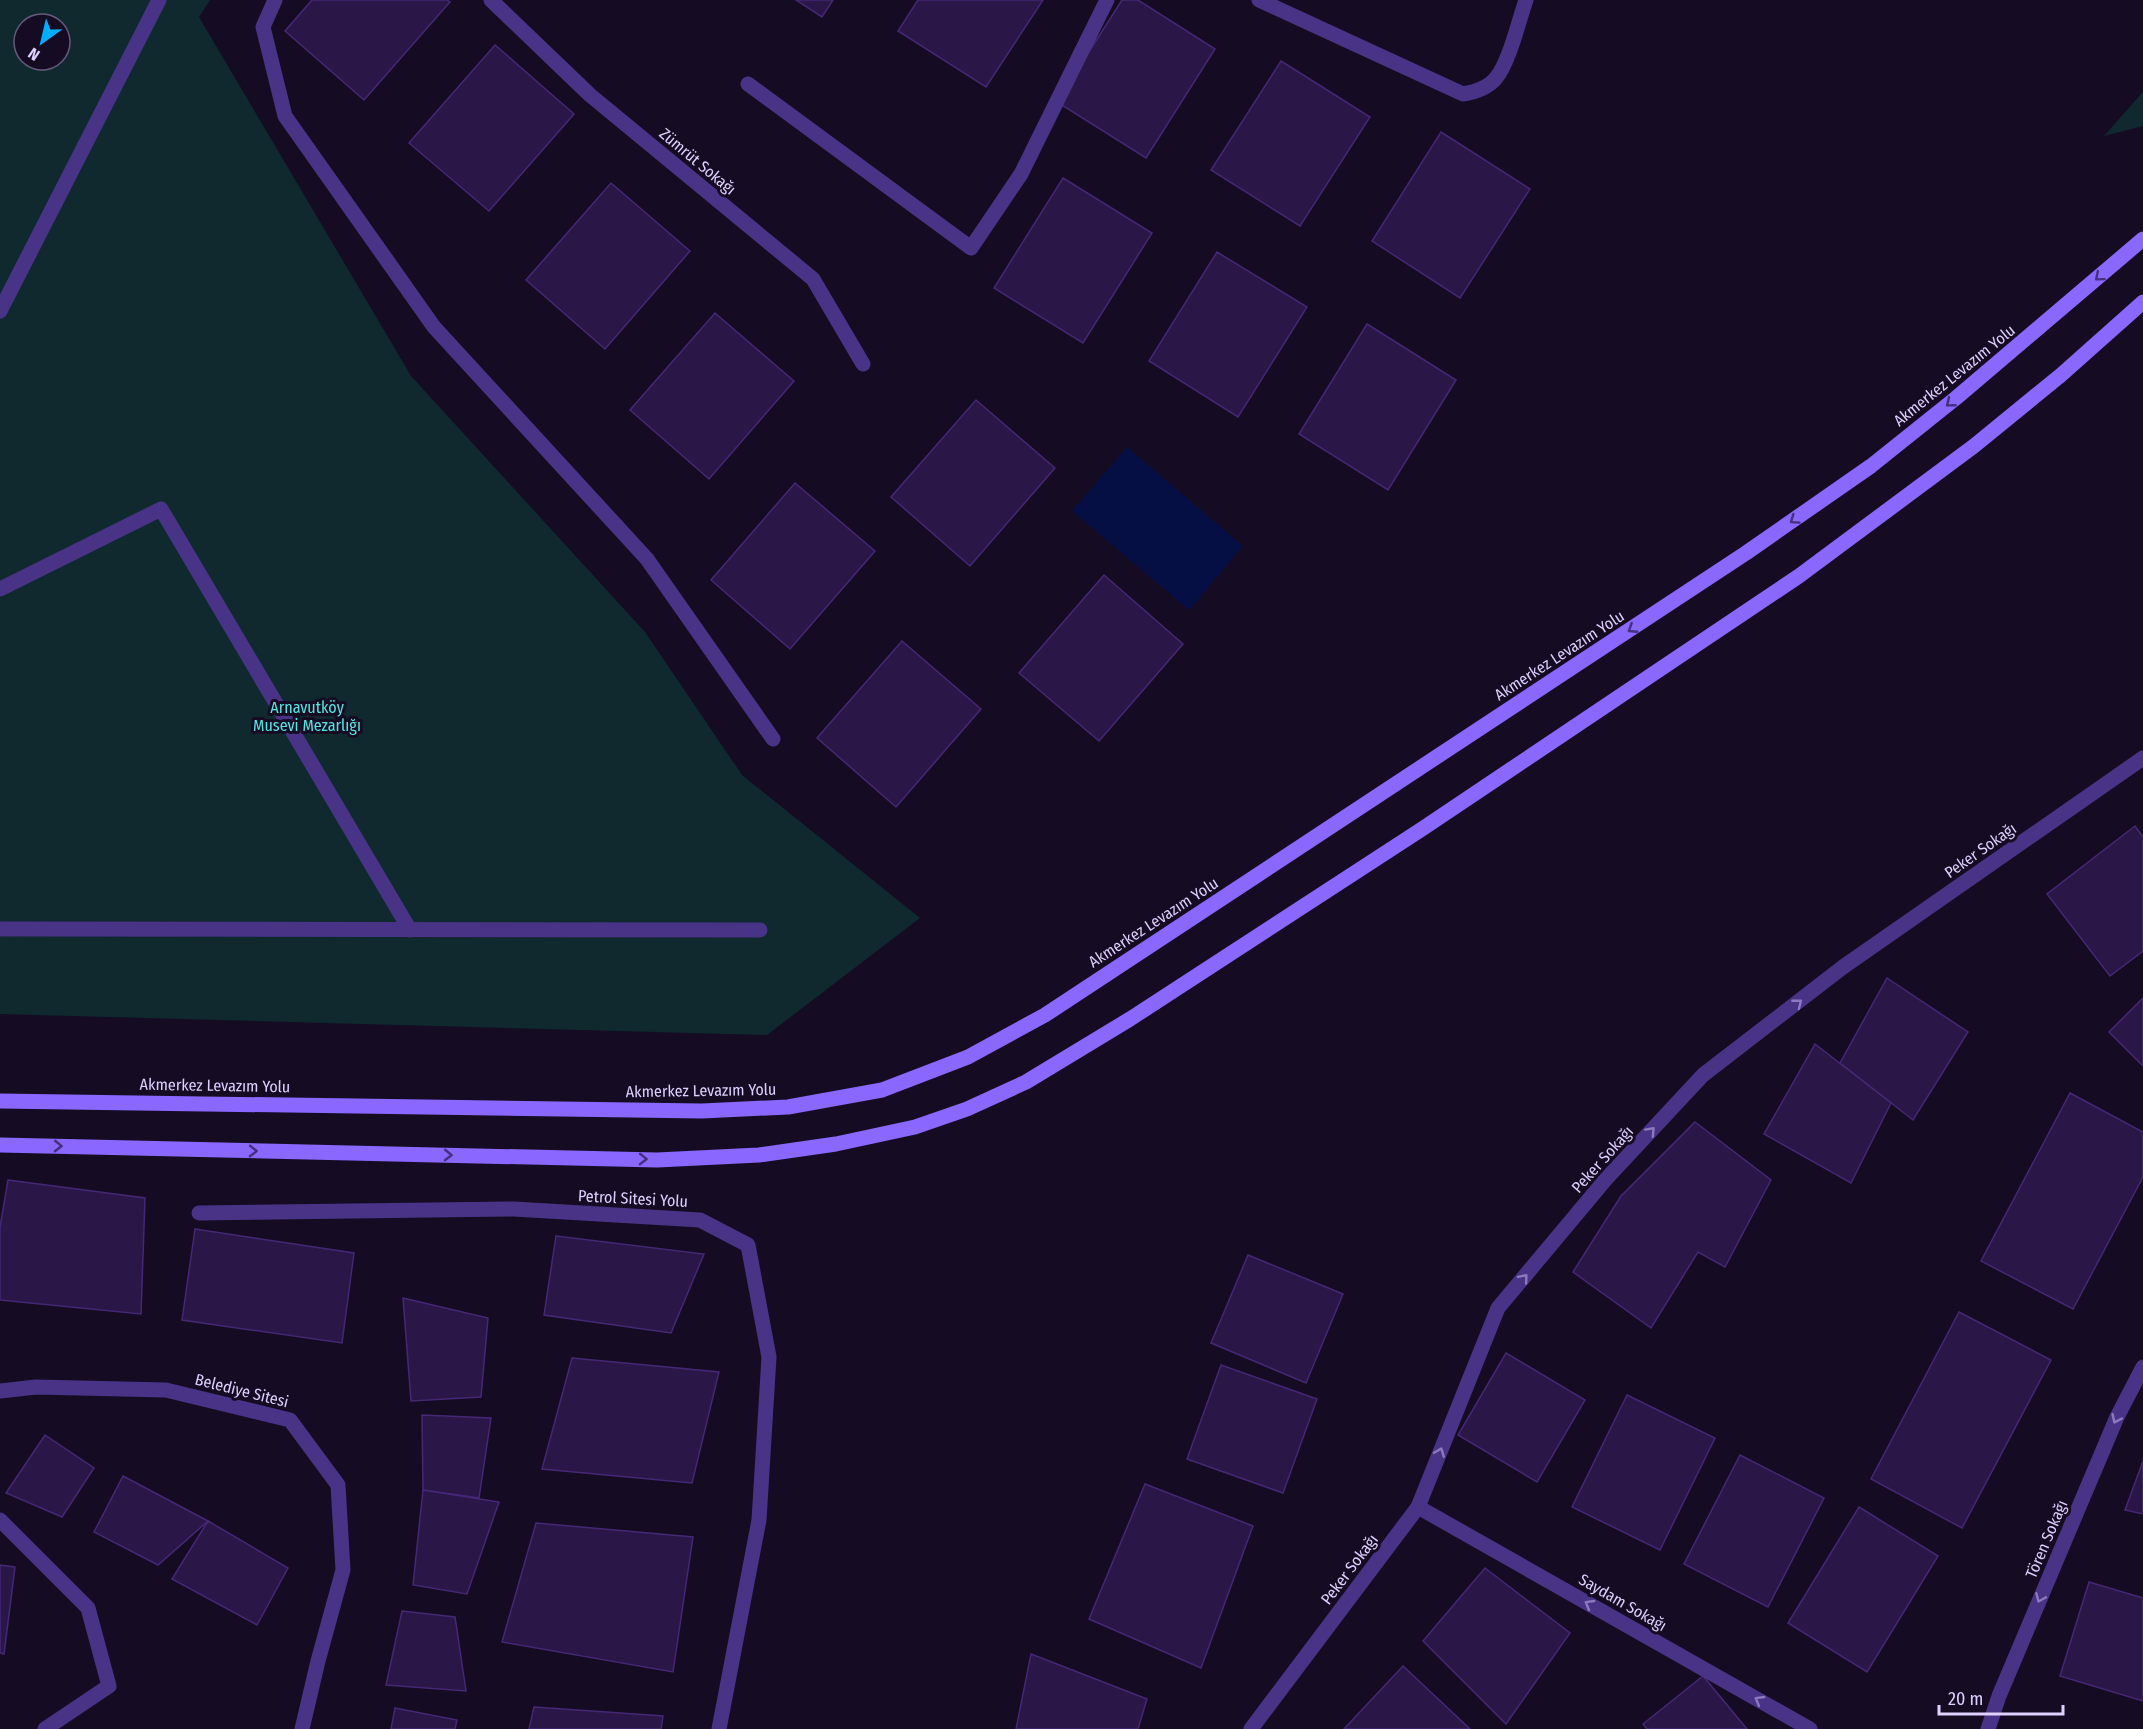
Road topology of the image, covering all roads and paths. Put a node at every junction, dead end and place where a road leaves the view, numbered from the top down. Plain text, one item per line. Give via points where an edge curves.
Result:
1 (159, 0) edge
2 (275, 0) edge
3 (491, 0) edge
4 (1107, 0) edge
5 (1258, 0) edge
6 (1526, 0) edge
7 (748, 84) dead end
8 (2143, 239) edge
9 (2143, 302) edge
10 (0, 310) edge
11 (863, 364) dead end
12 (0, 589) edge
13 (773, 739) dead end
14 (2143, 758) edge
15 (0, 929) edge
16 (410, 930) junction
17 (760, 930) dead end
18 (0, 1101) edge
19 (0, 1145) edge
20 (199, 1213) dead end
21 (2143, 1367) edge
22 (0, 1391) edge
23 (1418, 1507) junction
24 (0, 1520) edge
25 (45, 1729) edge
26 (302, 1729) edge
27 (719, 1729) edge
28 (1251, 1729) edge
29 (1810, 1729) edge
30 (1988, 1729) edge

1 - 10 street
2 - 13 street via 263,27 285,116 434,327 647,559
3 - 11 street, Zümrüt Sokağı via 590,95 813,279
4 - 7 street via 1021,174 971,248
5 - 6 street via 1463,94 1476,92 1496,78
8 -> 18 main road, Akmerkez Levazım Yolu via 1956,398 1879,459 1746,554 1045,1015 968,1058 882,1090 788,1107 712,1110
19 -> 9 main road via 657,1160 759,1155 836,1144 915,1127 967,1109 1026,1082 1130,1019 1799,576 1974,446
12 - 16 street via 161,509
23 -> 14 street, Peker Sokağı via 1498,1308 1606,1179 1703,1076 1844,967
15 - 16 street
16 - 17 street
20 - 27 street, Petrol Sitesi Yolu via 514,1209 700,1220 748,1245 769,1358 759,1520
21 -> 30 street, Tören Sokağı via 2112,1428
22 - 26 street, Belediye Sitesi via 36,1387 166,1390 290,1420 338,1485 343,1570
23 - 28 street, Peker Sokağı
29 -> 23 street, Saydam Sokağı
24 - 25 street via 88,1608 109,1686

